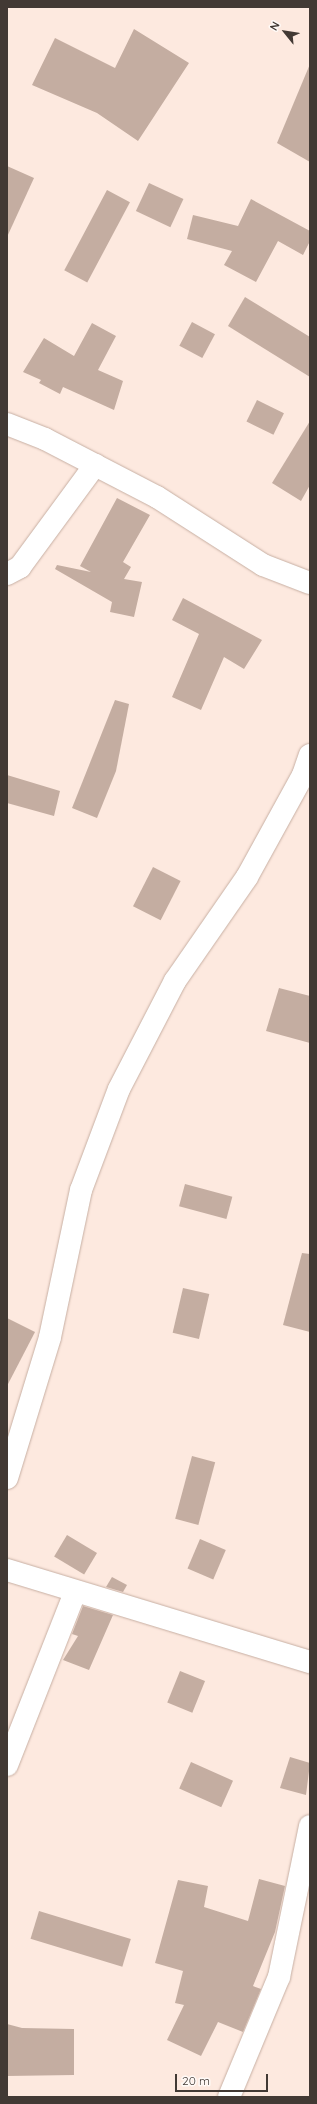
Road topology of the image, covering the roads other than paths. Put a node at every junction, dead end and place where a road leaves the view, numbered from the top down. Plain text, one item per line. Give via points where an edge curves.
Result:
1 (7, 424) edge
2 (95, 465) junction
3 (7, 574) edge
4 (310, 583) edge
5 (310, 755) edge
6 (7, 1478) edge
7 (7, 1570) edge
8 (75, 1592) junction
9 (310, 1662) edge
10 (7, 1765) edge
11 (310, 1826) edge
12 (229, 2097) edge

1 - 2 street
2 - 3 street via 20,567
2 - 4 street via 157,497 263,565
5 - 6 street via 303,775 248,877 175,981 119,1089 81,1190 50,1337
7 - 8 street
8 - 9 street
8 - 10 street
11 - 12 street via 279,1977

